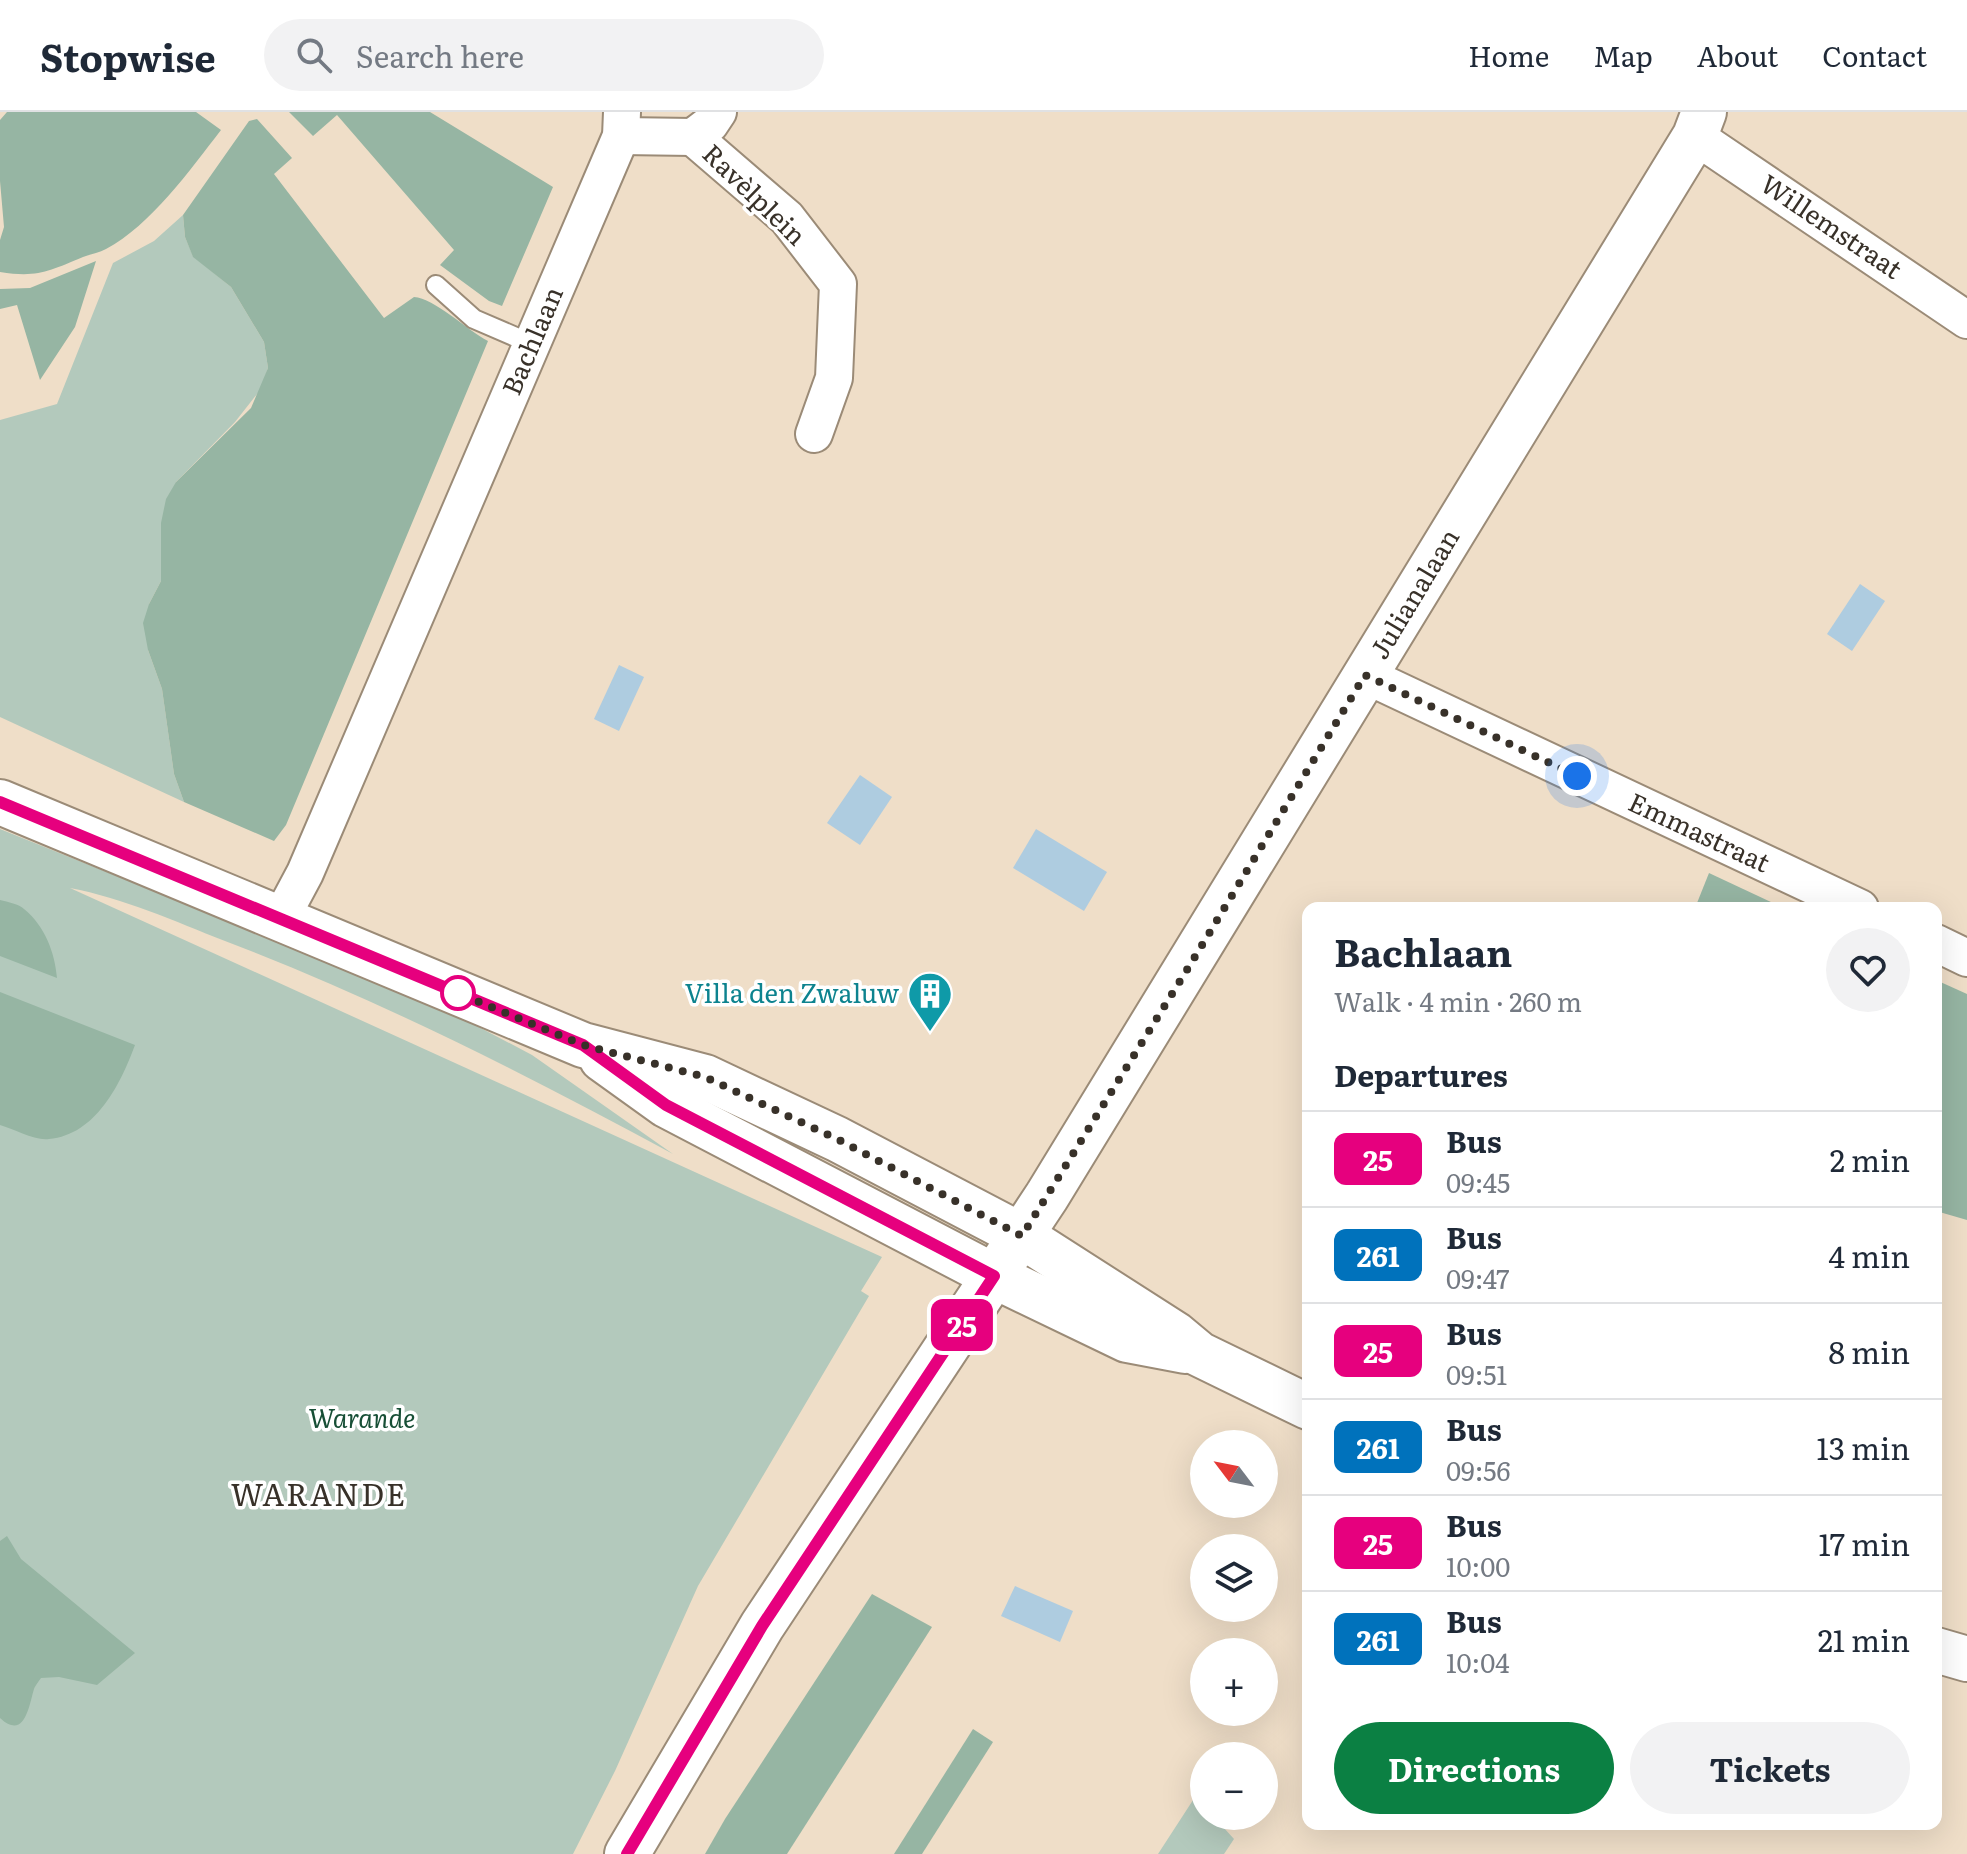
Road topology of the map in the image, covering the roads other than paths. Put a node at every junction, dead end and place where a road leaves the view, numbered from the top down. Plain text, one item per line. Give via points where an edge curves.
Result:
1 (621, 124) edge
2 (706, 124) edge
3 (1699, 124) edge
4 (436, 285) dead end
5 (1967, 320) edge
6 (532, 344) junction
7 (814, 434) dead end
8 (1365, 675) junction
9 (0, 802) edge
10 (1847, 902) edge
11 (281, 918) junction
12 (1942, 946) edge
13 (1967, 958) edge
14 (583, 1045) junction
15 (1022, 1236) junction
16 (994, 1276) junction
17 (1199, 1354) junction
18 (1302, 1404) edge
19 (1942, 1652) edge
20 (1967, 1659) edge
21 (627, 1854) edge

1 - 2 street, Ravèlplein
1 - 6 street, Bachlaan
2 - 7 street, Ravèlplein via 838,284 834,378
3 - 5 street, Willemstraat
3 - 8 street, Julianalaan
4 - 6 lane via 474,319
6 - 11 street, Bachlaan
8 - 10 street, Emmastraat
8 - 15 street, Julianalaan
9 - 11 street
11 - 14 street
12 - 13 street
14 - 15 street via 705,1077
14 - 16 street via 666,1105
15 - 16 street, Julianalaan
15 - 17 street
16 - 17 street via 1127,1340
16 - 21 street, Julianalaan via 762,1626
17 - 18 street
19 - 20 street

